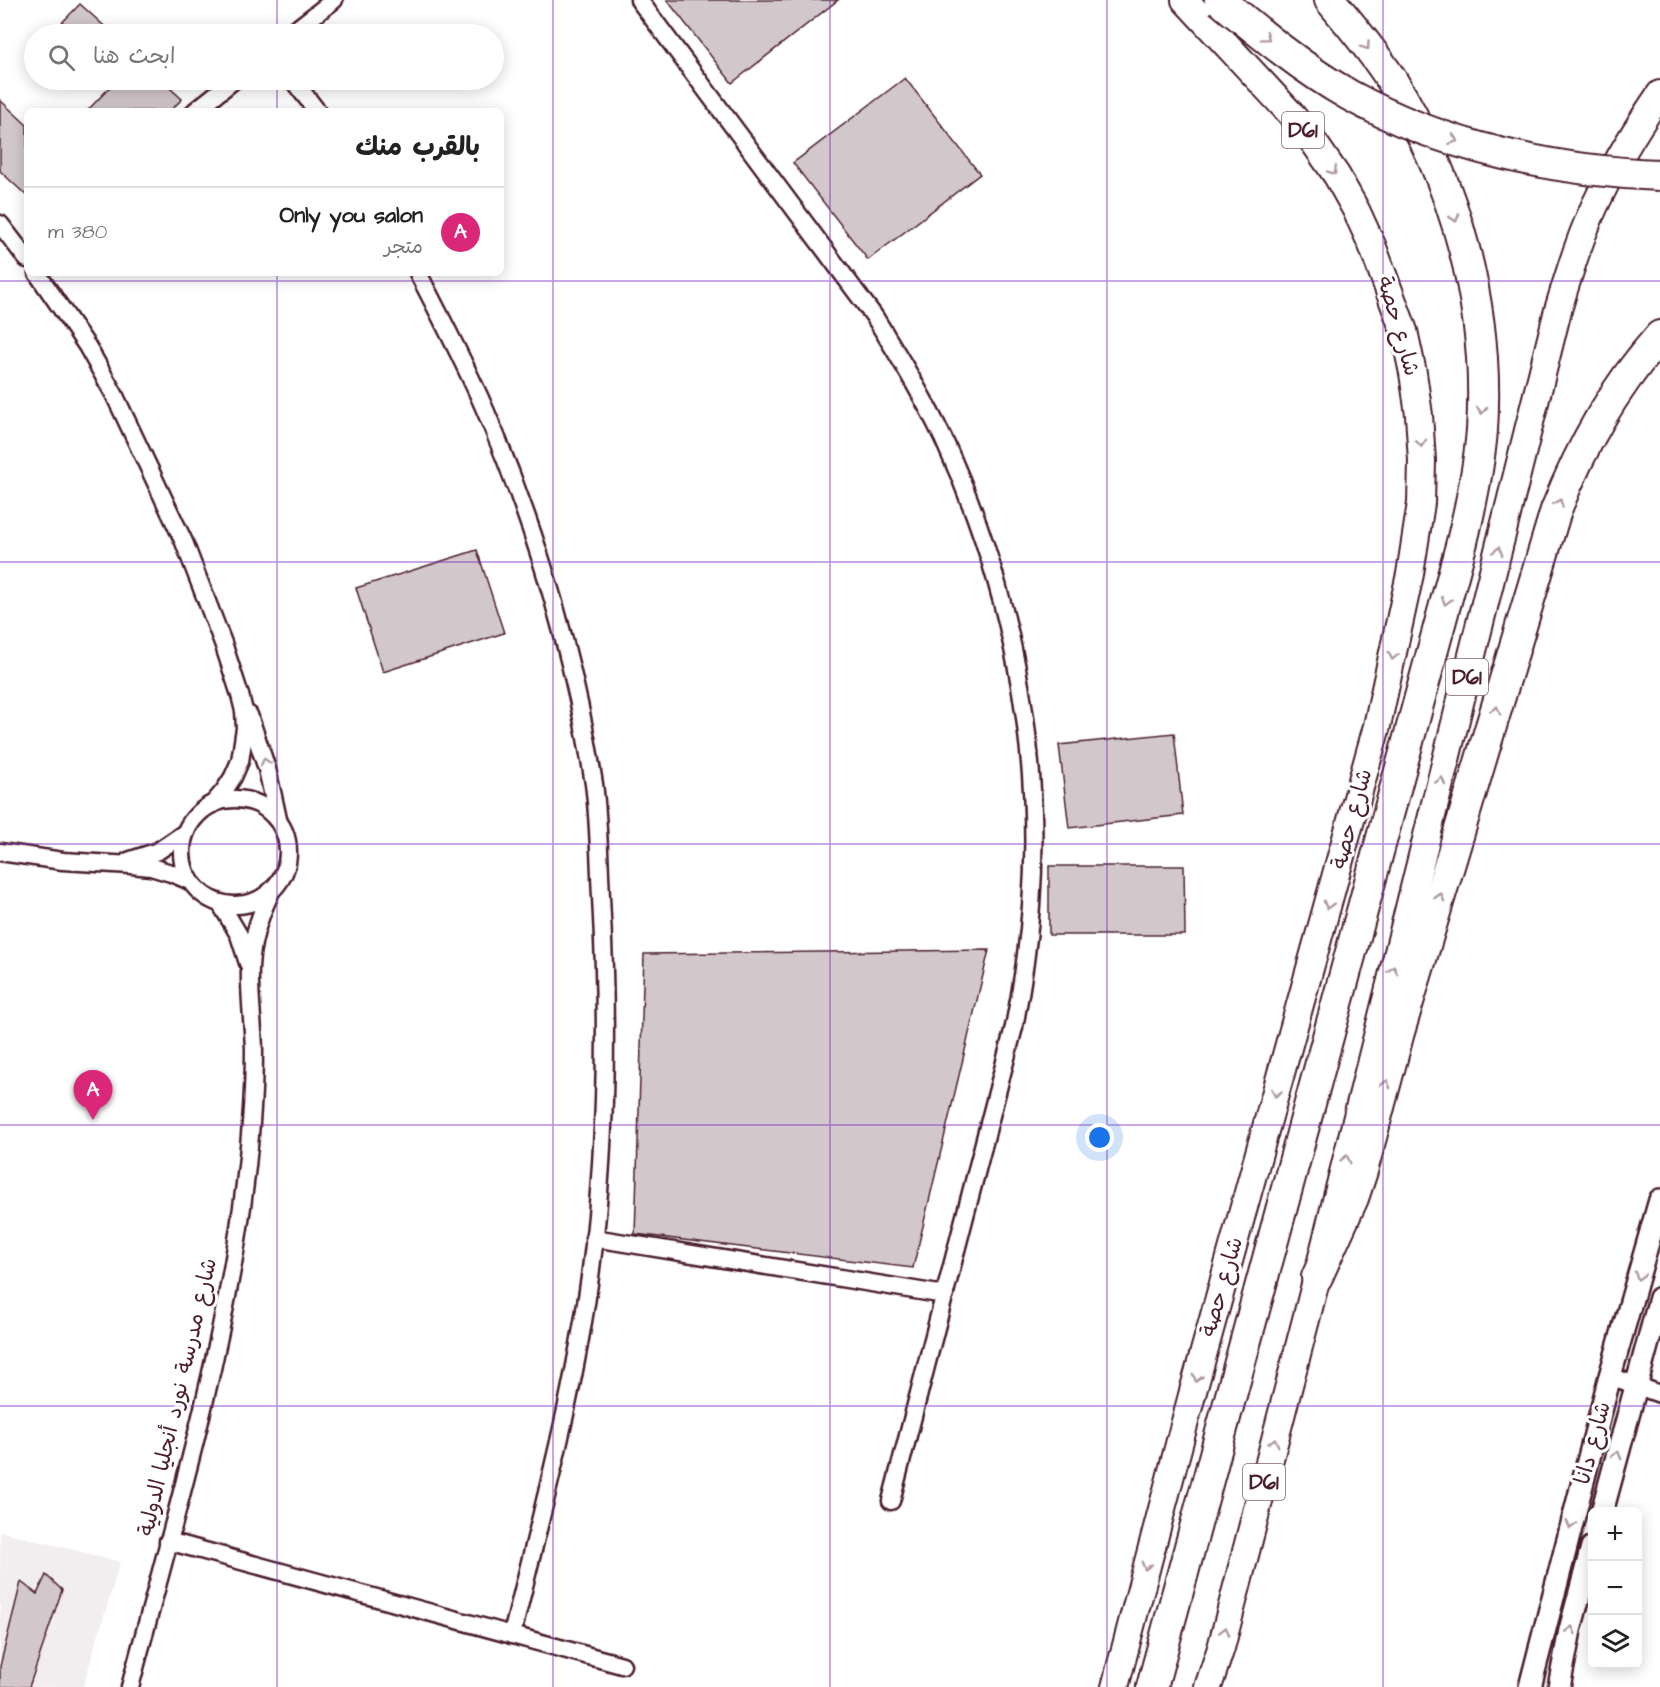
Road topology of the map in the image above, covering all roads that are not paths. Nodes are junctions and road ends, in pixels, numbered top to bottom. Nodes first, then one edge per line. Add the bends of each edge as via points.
1 (334, 0) edge
2 (639, 0) edge
3 (1185, 0) edge
4 (1220, 0) edge
5 (1330, 0) edge
6 (303, 24) edge
7 (221, 90) edge
8 (301, 90) edge
9 (1660, 94) edge
10 (199, 108) edge
11 (314, 108) edge
12 (1660, 175) edge
13 (0, 224) edge
14 (24, 250) edge
15 (40, 276) edge
16 (420, 276) edge
17 (1660, 336) edge
18 (240, 695) junction
19 (213, 804) junction
20 (278, 819) junction
21 (186, 832) junction
22 (0, 852) edge
23 (110, 864) junction
24 (190, 881) junction
25 (270, 894) junction
26 (220, 903) junction
27 (250, 970) junction
28 (1660, 1200) edge
29 (594, 1238) junction
30 (1317, 1277) junction
31 (945, 1295) junction
32 (1660, 1298) edge
33 (1610, 1376) junction
34 (1635, 1385) junction
35 (1660, 1394) edge
36 (891, 1501) dead end
37 (1603, 1507) edge
38 (168, 1541) junction
39 (1589, 1561) edge
40 (512, 1635) junction
41 (622, 1665) dead end
42 (130, 1687) edge
43 (1115, 1687) edge
44 (1152, 1687) edge
45 (1208, 1687) edge
46 (1530, 1687) edge
47 (1559, 1687) edge

1 - 6 street
2 - 31 street via 874,316 899,356 962,481 1005,614 1023,706 1030,776 1033,846 1028,938 1014,1028
3 -> 43 main road, شارع حصة / D61 via 1315,144 1337,176 1372,244 1404,331 1413,373 1422,461 1421,503 1377,726
4 -> 12 highway, bridge via 1301,64 1348,94 1402,120 1514,156 1574,168
5 -> 44 highway via 1391,79 1423,136 1449,197 1468,261 1478,317 1483,373 1482,430 1462,542
7 - 10 street
8 - 11 street
30 -> 9 main road, D61 via 1558,310 1576,251 1600,195 1629,140
13 - 14 street
15 - 18 street via 87,346 138,443 201,582
16 - 29 street via 466,367 526,514 566,650 586,743 594,789 606,1029 602,1159
30 -> 17 highway via 1362,1171 1399,1032 1556,510 1592,430 1641,357
18 - 19 street via 245,728 240,761
20 -> 18 street via 259,743
19 - 20 street via 231,799 252,801
19 - 21 street via 196,816
20 - 25 street via 288,841 288,864
21 - 23 street via 158,851
21 - 24 street via 182,857
22 - 23 street
23 - 24 street via 151,867
24 - 26 street via 203,895
25 - 26 street via 246,905
25 - 27 street, شارع مدرسة نورد أنجليا الدولية via 256,931
26 - 27 street, شارع مدرسة نورد أنجليا الدولية via 239,935
27 - 38 street, شارع مدرسة نورد أنجليا الدولية via 253,1088 241,1209 216,1354
28 -> 33 street, شارع دانا
29 - 31 street
29 - 40 street via 572,1383
45 -> 30 main road, D61
31 - 36 street
32 - 34 street, شارع دانا
33 - 34 street
33 -> 46 street, شارع دانا
34 - 35 street
37 -> 34 street, شارع دانا
38 - 40 street
38 - 42 street, شارع مدرسة نورد أنجليا الدولية
47 -> 39 street
40 - 41 street

